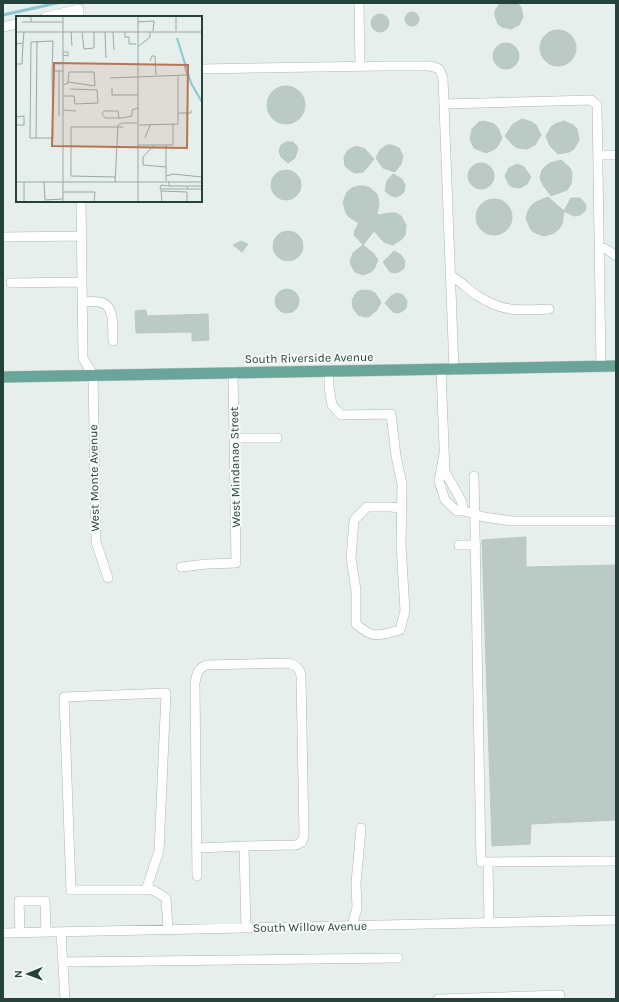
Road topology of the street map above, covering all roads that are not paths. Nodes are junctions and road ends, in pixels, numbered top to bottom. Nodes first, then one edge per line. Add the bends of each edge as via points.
1 (359, 3) edge
2 (49, 16) edge
3 (79, 16) edge
4 (16, 24) edge
5 (3, 27) edge
6 (360, 67) junction
7 (202, 69) edge
8 (444, 104) junction
9 (598, 155) junction
10 (616, 155) edge
11 (81, 202) edge
12 (81, 236) junction
13 (3, 237) edge
14 (599, 246) junction
15 (616, 256) edge
16 (451, 276) junction
17 (82, 282) junction
18 (11, 283) dead end
19 (82, 302) junction
20 (549, 309) dead end
21 (113, 341) dead end
22 (601, 366) junction
23 (616, 366) edge
24 (441, 370) junction
25 (454, 370) junction
26 (329, 371) junction
27 (234, 372) junction
28 (93, 375) junction
29 (3, 377) edge
30 (234, 438) junction
31 (277, 438) dead end
32 (444, 453) junction
33 (474, 476) dead end
34 (402, 508) junction
35 (464, 511) junction
36 (476, 515) junction
37 (616, 521) edge
38 (458, 545) dead end
39 (476, 545) junction
40 (181, 566) dead end
41 (108, 578) dead end
42 (361, 828) dead end
43 (244, 846) junction
44 (198, 848) junction
45 (616, 861) edge
46 (488, 862) junction
47 (197, 876) dead end
48 (146, 890) junction
49 (616, 920) edge
50 (489, 923) junction
51 (352, 926) junction
52 (246, 928) junction
53 (168, 930) junction
54 (46, 932) junction
55 (61, 932) junction
56 (3, 933) edge
57 (20, 933) junction
58 (398, 958) dead end
59 (63, 962) junction
60 (65, 999) edge
61 (438, 999) edge
62 (560, 999) edge

1 - 6 street
2 - 3 street via 78,9
4 - 5 street
6 - 7 street
6 - 8 street via 431,66 439,69 443,78
8 - 9 street via 591,100 597,105
8 - 16 street
9 - 10 street
9 - 14 street
11 - 12 street
12 - 13 street
12 - 17 street
14 - 15 street
14 - 22 street
16 - 20 street via 492,304 513,311
16 - 25 street
17 - 18 street
17 - 19 street
19 - 21 street via 100,302 109,307
19 - 28 street via 83,358
22 - 23 main road, South Riverside Avenue
22 - 25 main road, South Riverside Avenue
24 - 25 main road, South Riverside Avenue
24 - 26 main road, South Riverside Avenue
24 - 32 street
26 - 27 main road, South Riverside Avenue
26 - 34 street via 332,405 341,415 391,414 402,484
27 - 28 main road, South Riverside Avenue
27 - 30 street, West Mindanao Street
28 - 29 main road, South Riverside Avenue
28 - 41 street, West Monte Avenue via 96,542
30 - 31 street
30 - 40 street, West Mindanao Street via 236,563
32 - 35 street via 445,472 461,500
32 - 35 street via 439,482 445,500 457,511
33 - 36 street
34 - 34 street via 401,545 405,611 400,630 379,636 365,632 356,624 356,590 351,558 354,520 367,507
35 - 36 street
36 - 37 street via 512,521
36 - 39 street
38 - 39 street
39 - 46 street via 481,862
42 - 51 street via 356,883 357,908
43 - 44 street
43 - 44 street via 296,845 302,842 304,835 301,676 300,669 289,663 206,665 197,673 195,683
43 - 52 street
44 - 47 street
45 - 46 street
46 - 50 street
48 - 48 street via 71,890 64,697 166,693 159,851
48 - 53 street via 153,890 166,898
49 - 50 street, South Willow Avenue
50 - 51 street, South Willow Avenue
51 - 52 street, South Willow Avenue
52 - 53 street, South Willow Avenue
53 - 55 street, South Willow Avenue
54 - 55 street, South Willow Avenue
54 - 57 street, South Willow Avenue
54 - 57 street via 45,900 19,901
55 - 59 street
56 - 57 street, South Willow Avenue
58 - 59 street
59 - 60 street
61 - 62 street via 560,995

